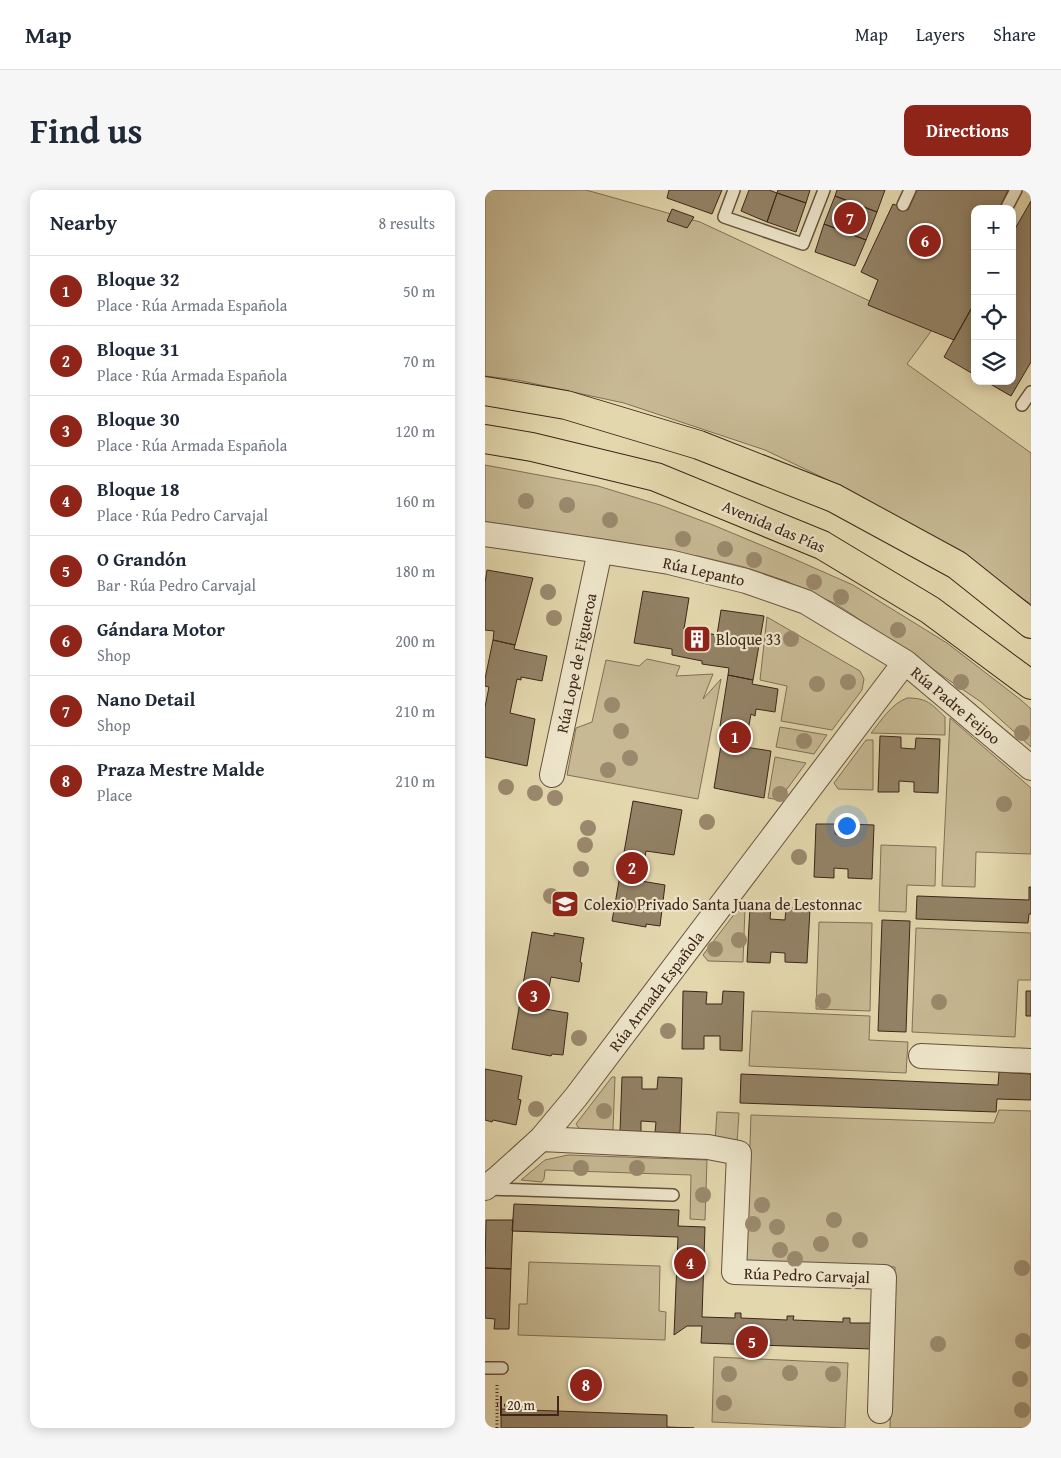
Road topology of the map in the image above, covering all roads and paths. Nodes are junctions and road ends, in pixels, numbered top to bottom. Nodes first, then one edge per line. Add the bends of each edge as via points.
1 (734, 190) edge
2 (824, 190) edge
3 (910, 190) edge
4 (1015, 190) edge
5 (903, 205) dead end
6 (1008, 205) edge
7 (485, 391) edge
8 (1031, 392) edge
9 (1021, 405) dead end
10 (485, 440) edge
11 (485, 534) edge
12 (600, 551) junction
13 (957, 565) junction
14 (1031, 613) edge
15 (1031, 624) edge
16 (905, 662) junction
17 (1031, 685) edge
18 (1031, 768) edge
19 (552, 775) dead end
20 (921, 1056) dead end
21 (1031, 1061) edge
22 (541, 1139) junction
23 (485, 1188) edge
24 (673, 1195) dead end
25 (485, 1368) edge
26 (499, 1368) joint
27 (497, 1405) junction
28 (528, 1406) dead end
29 (880, 1411) dead end
30 (497, 1428) edge

1 - 2 lane via 724,217 803,244
3 - 5 lane
4 - 6 lane
7 - 13 highway via 566,404 699,445 834,498
8 - 9 lane
10 - 17 highway, Avenida das Pías via 532,447 656,477 822,545 930,610
11 - 12 street, Rúa Lepanto
12 - 16 street, Rúa Lepanto via 669,562 746,581 806,602
12 - 19 street, Rúa Lope de Figueroa
13 - 14 highway
13 - 15 highway
16 - 18 street, Rúa Padre Feijoo
16 - 22 street, Rúa Armada Española
20 - 21 street
22 - 23 street, Rúa Armada Española
22 - 29 street, Rúa Pedro Carvajal via 708,1146 739,1153 734,1272 884,1278
23 - 24 lane
25 - 26 lane
26 - 27 path
27 - 28 path
27 - 30 path

